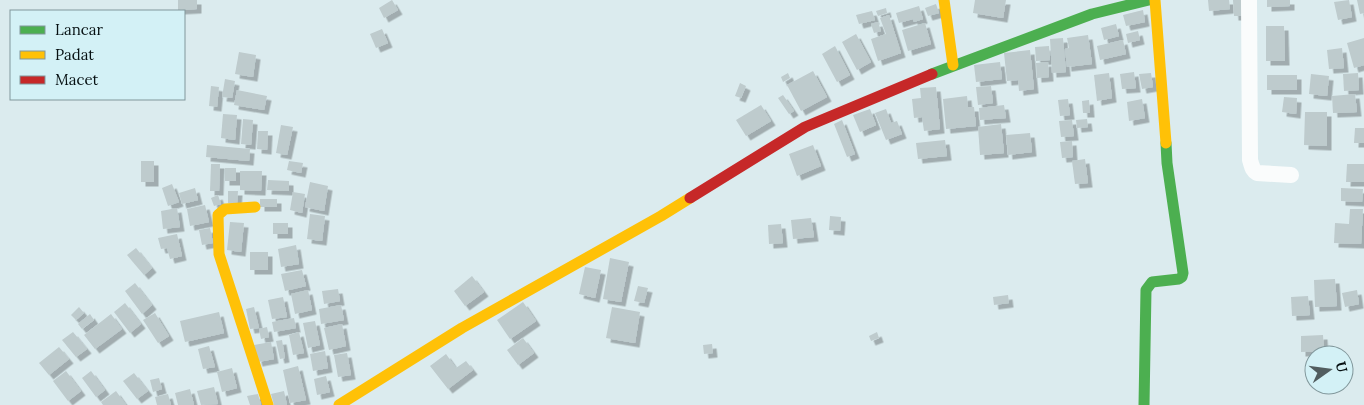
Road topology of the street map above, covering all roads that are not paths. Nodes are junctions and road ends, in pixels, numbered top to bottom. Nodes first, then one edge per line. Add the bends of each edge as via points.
1 (944, 0) edge
2 (1149, 0) edge
3 (1155, 0) edge
4 (1249, 0) edge
5 (953, 65) junction
6 (1291, 175) dead end
7 (255, 207) dead end
8 (268, 405) edge
9 (339, 405) edge
10 (1144, 405) edge

1 - 5 street
2 - 5 street via 1092,14
3 - 10 street via 1167,163 1182,277 1152,282 1146,290
4 - 6 street via 1250,160 1258,173
5 - 9 street via 805,127 661,216 462,328
7 - 8 street via 225,209 218,215 218,241 219,254

